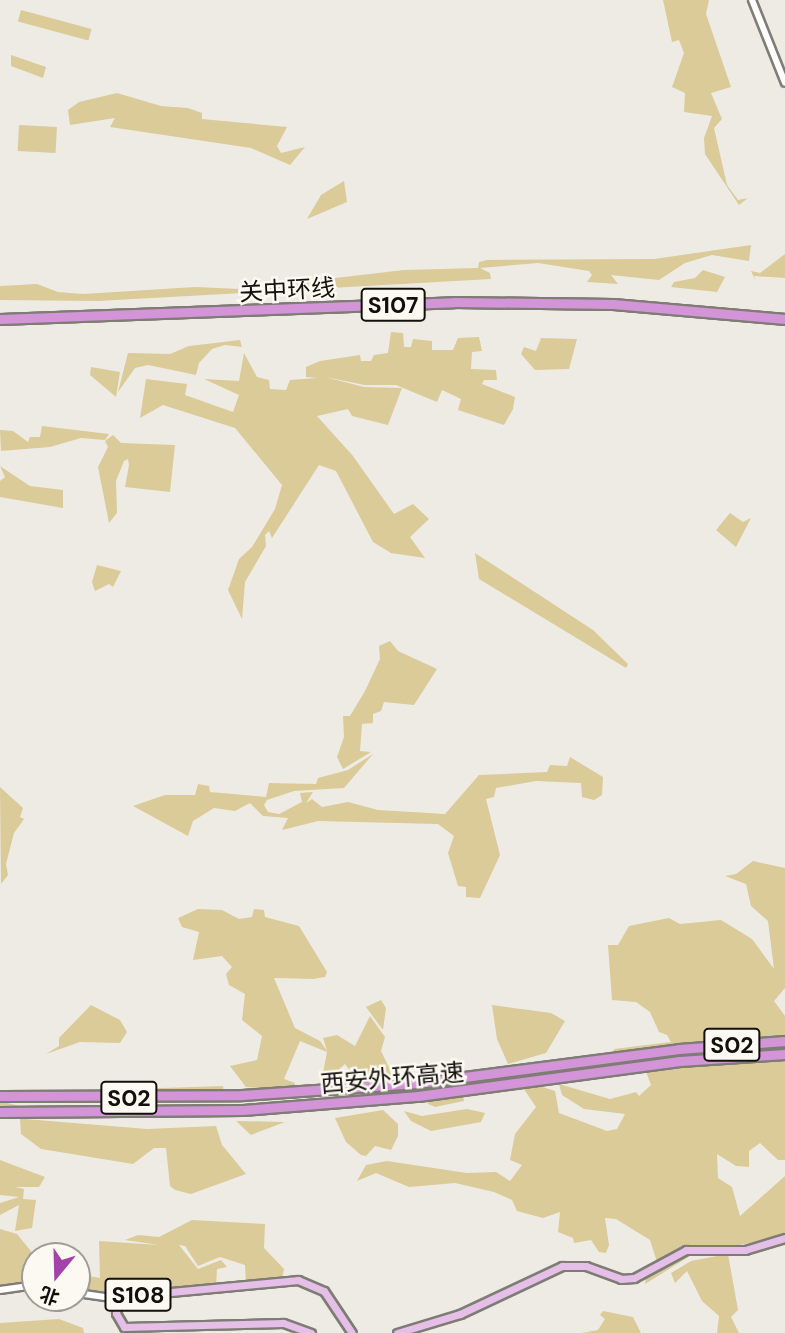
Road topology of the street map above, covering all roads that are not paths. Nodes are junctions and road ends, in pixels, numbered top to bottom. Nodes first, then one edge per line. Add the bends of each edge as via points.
1 (752, 0) edge
2 (785, 83) edge
3 (0, 321) edge
4 (785, 321) edge
5 (785, 1041) edge
6 (785, 1055) edge
7 (0, 1096) edge
8 (0, 1112) edge
9 (785, 1238) edge
10 (21, 1287) edge
11 (0, 1290) edge
12 (91, 1295) edge
13 (118, 1299) junction
14 (311, 1333) edge
15 (352, 1333) edge
16 (397, 1333) edge

1 - 2 street
3 - 4 highway, 关中环线 / S107 via 454,302 613,304
5 - 7 highway, 西安外环高速 / S02 via 679,1049 383,1086 242,1095
6 - 8 highway, 西安外环高速 / S02 via 680,1061 418,1096 226,1110
9 - 16 main road via 745,1250 686,1250 634,1278 621,1279 586,1266 562,1266 460,1314
10 - 11 street
12 - 13 street
13 - 14 main road, S108 via 118,1321 124,1327 283,1323
13 - 15 main road, S108 via 298,1280 324,1291

